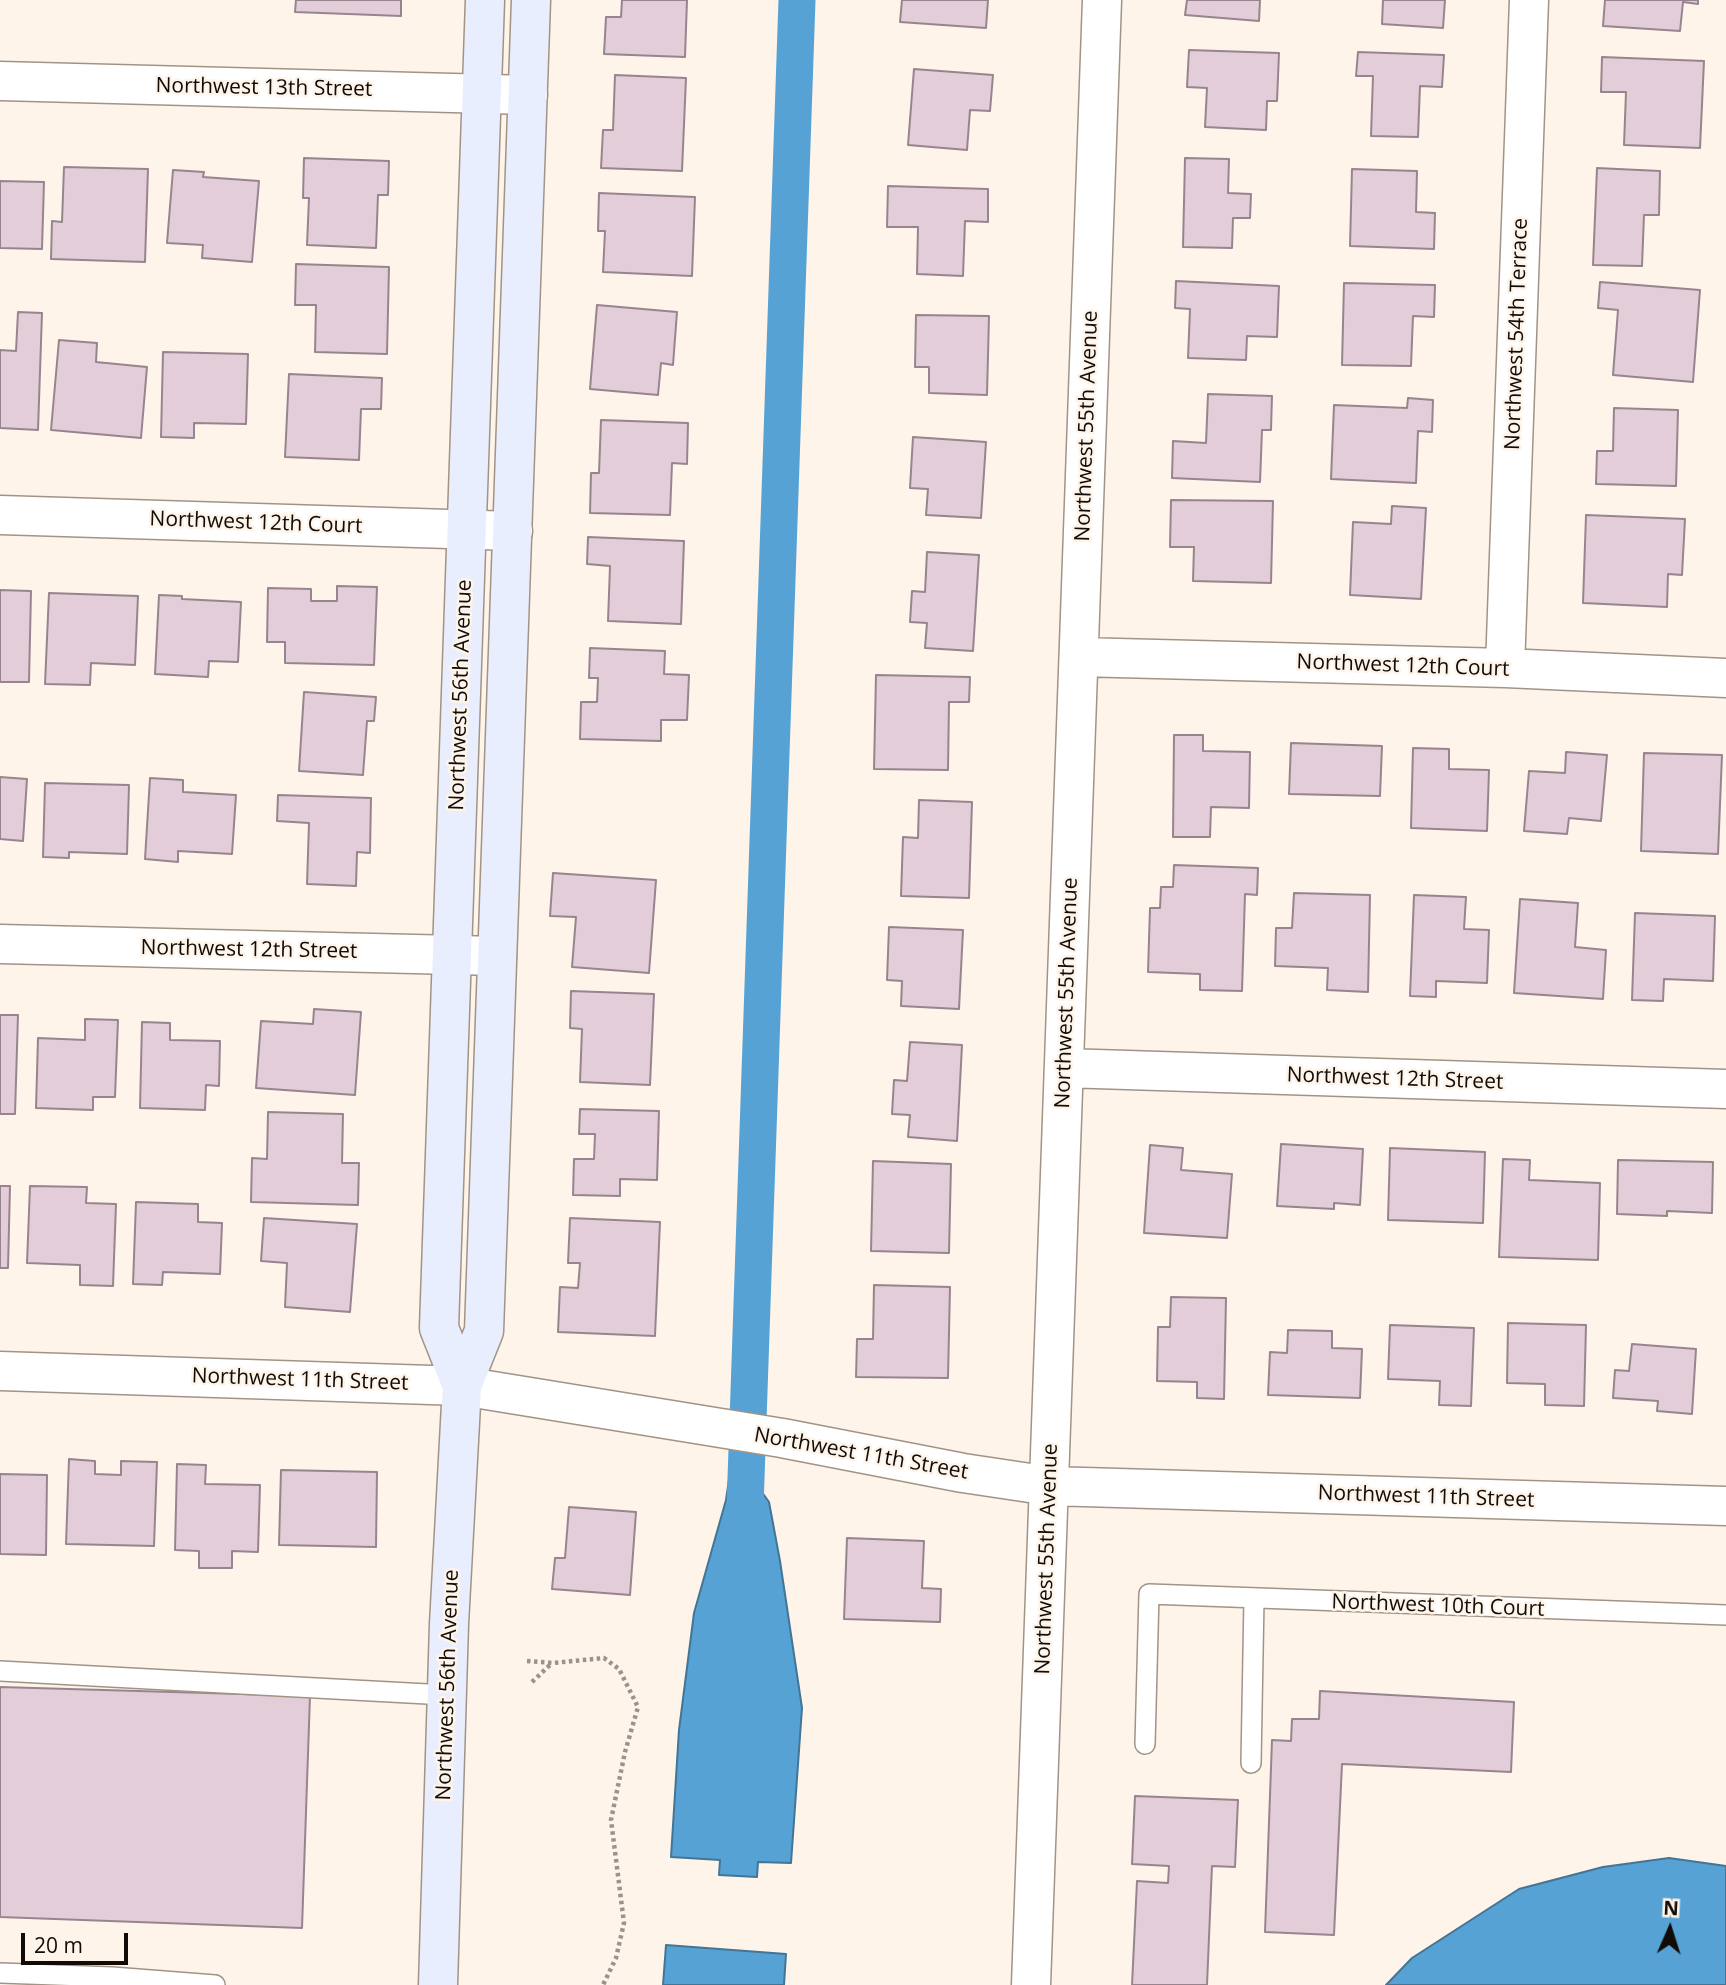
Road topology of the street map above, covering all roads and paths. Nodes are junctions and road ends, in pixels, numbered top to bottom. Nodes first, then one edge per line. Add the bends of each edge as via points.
1 (485, 0) edge
2 (531, 0) edge
3 (1102, 0) edge
4 (1528, 0) edge
5 (0, 81) edge
6 (481, 94) junction
7 (528, 95) junction
8 (0, 515) edge
9 (467, 530) junction
10 (513, 531) junction
11 (1079, 657) junction
12 (1506, 668) junction
13 (1726, 678) edge
14 (0, 944) edge
15 (452, 955) junction
16 (498, 956) junction
17 (1064, 1068) junction
18 (1726, 1089) edge
19 (0, 1371) edge
20 (462, 1386) junction
21 (1050, 1486) junction
22 (1726, 1506) edge
23 (1254, 1599) junction
24 (1726, 1615) edge
25 (527, 1661) dead end
26 (553, 1663) junction
27 (0, 1671) edge
28 (532, 1682) dead end
29 (446, 1695) junction
30 (1145, 1744) dead end
31 (1251, 1763) dead end
32 (0, 1973) edge
33 (112, 1981) edge
34 (215, 1985) edge
35 (438, 1985) edge
36 (603, 1985) edge
37 (1031, 1985) edge

1 - 6 street, Northwest 56th Avenue
2 - 7 street, Northwest 56th Avenue
3 - 11 street, Northwest 55th Avenue
4 - 12 street, Northwest 54th Terrace
5 - 6 street, Northwest 13th Street
6 - 7 street, Northwest 13th Street
6 - 9 street, Northwest 56th Avenue
7 - 10 street, Northwest 56th Avenue
8 - 9 street, Northwest 12th Court
9 - 10 street, Northwest 12th Court
9 - 15 street, Northwest 56th Avenue
10 - 16 street, Northwest 56th Avenue
11 - 12 street, Northwest 12th Court
11 - 17 street, Northwest 55th Avenue
12 - 13 street, Northwest 12th Court
14 - 15 street, Northwest 12th Street
15 - 16 street, Northwest 12th Street
15 - 20 street, Northwest 56th Avenue via 439,1328
16 - 20 street, Northwest 56th Avenue via 484,1331
17 - 18 street, Northwest 12th Street
17 - 21 street, Northwest 55th Avenue
19 - 20 street, Northwest 11th Street
20 - 21 street, Northwest 11th Street
20 - 29 street, Northwest 56th Avenue
21 - 22 street, Northwest 11th Street
21 - 37 street, Northwest 55th Avenue
23 - 24 lane, Northwest 10th Court
23 - 30 lane, Northwest 10th Court via 1149,1594
23 - 31 lane
25 - 26 path
26 - 28 path
26 - 36 path via 604,1658 619,1669 638,1707 611,1821 624,1923 617,1958
27 - 29 lane
29 - 35 street, Northwest 56th Avenue
32 - 33 lane
33 - 34 lane

